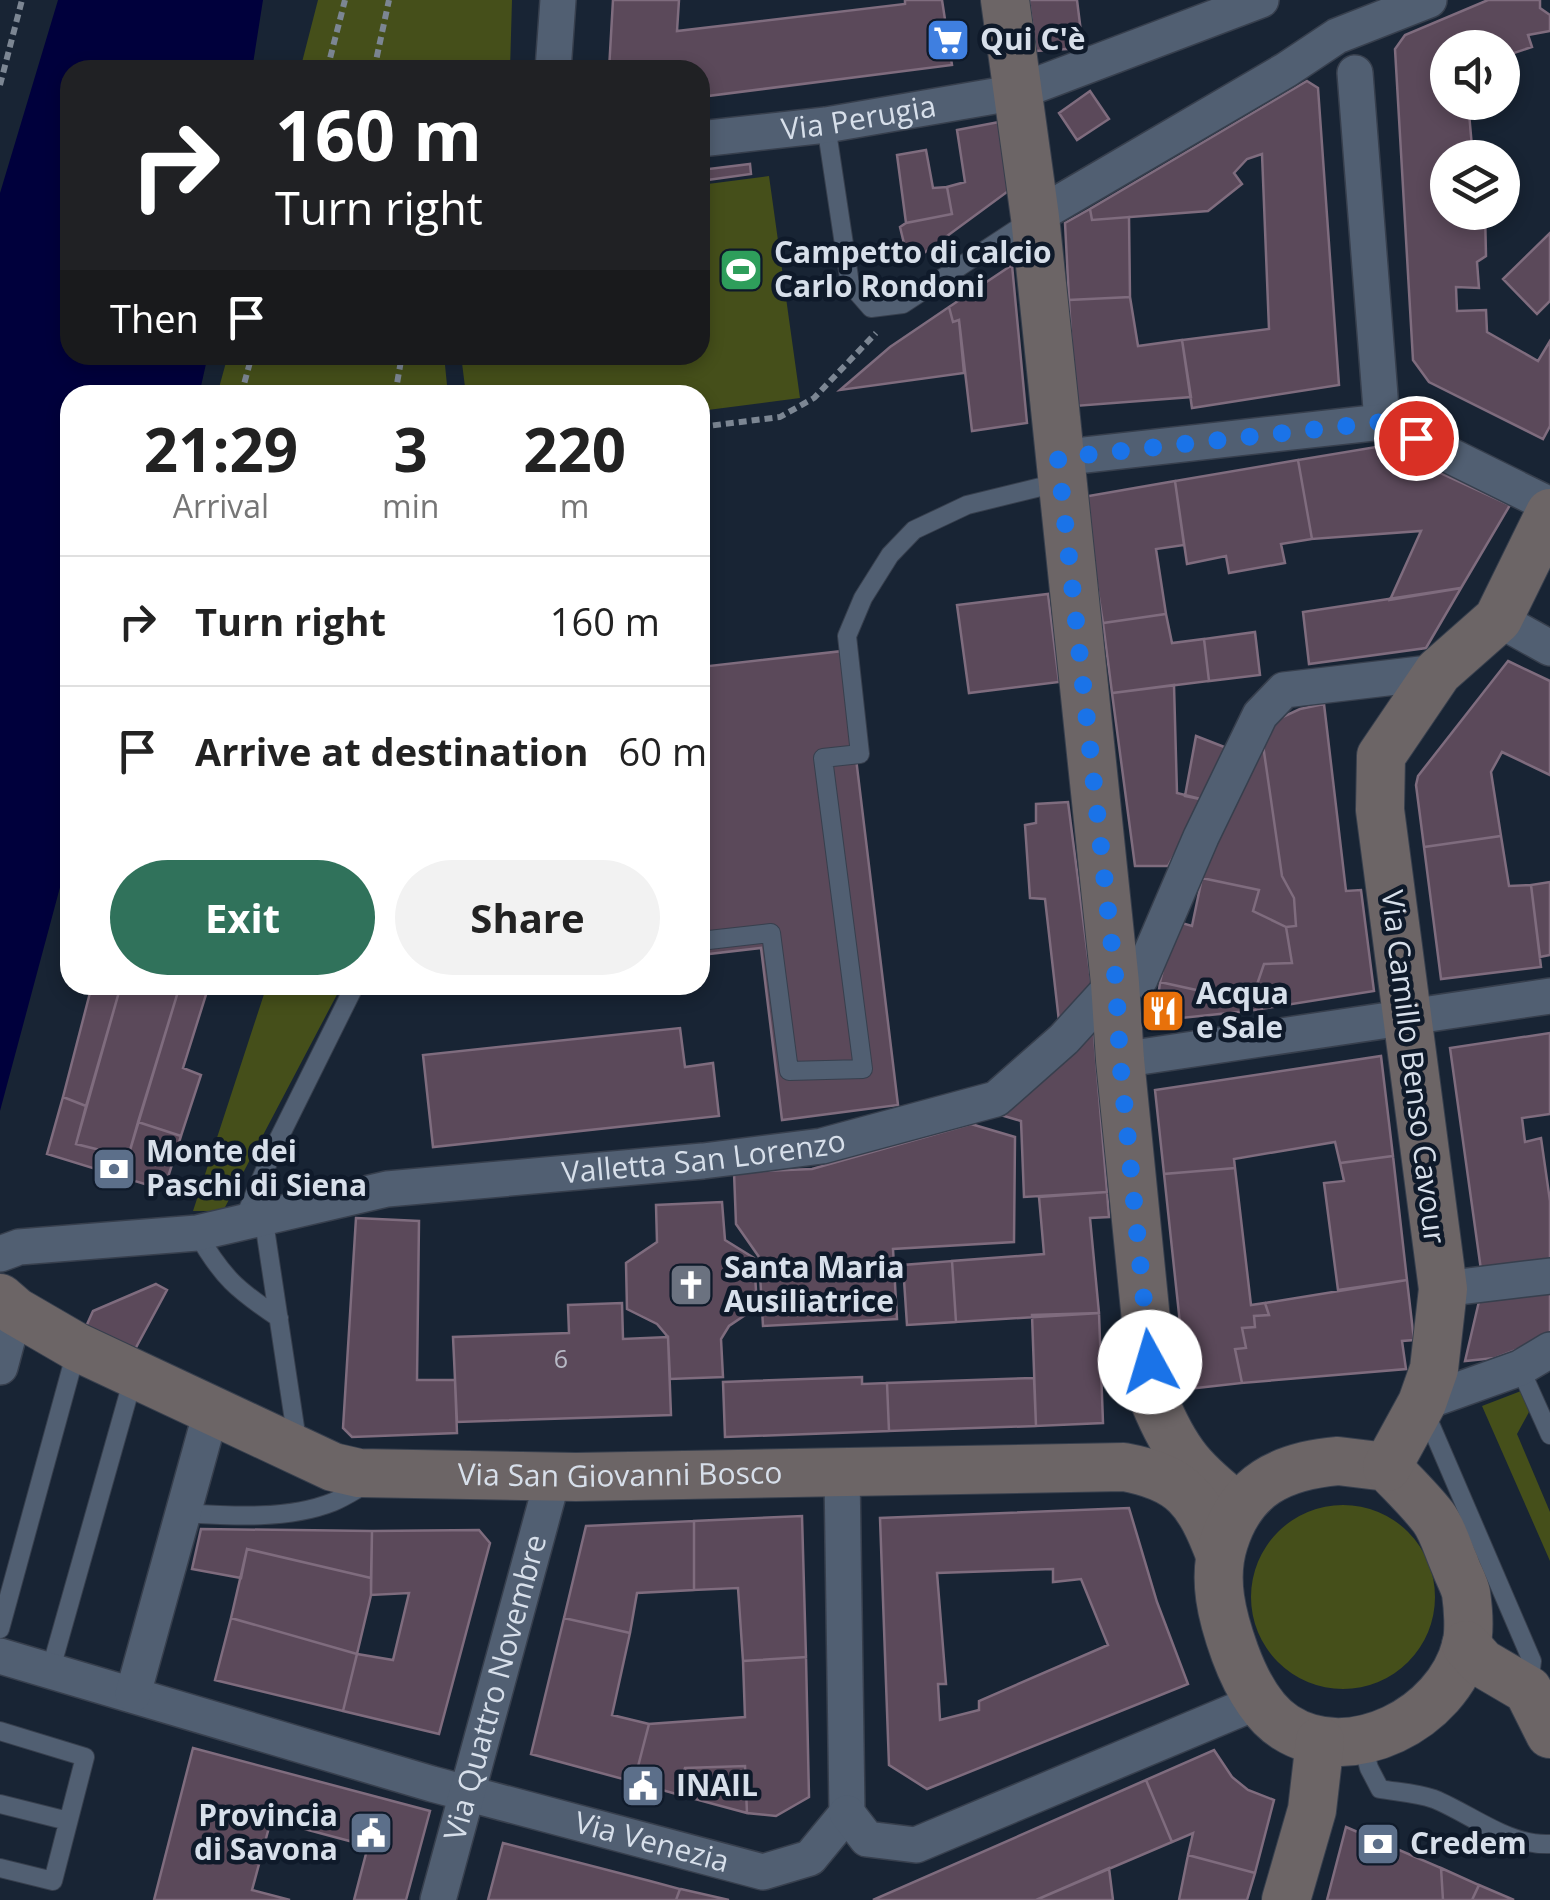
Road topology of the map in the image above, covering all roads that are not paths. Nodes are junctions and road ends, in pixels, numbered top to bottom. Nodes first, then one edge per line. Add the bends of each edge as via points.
1 (558, 0) edge
2 (1005, 0) edge
3 (1261, 0) edge
4 (1429, 0) edge
5 (554, 60) edge
6 (1355, 73) dead end
7 (1018, 92) junction
8 (826, 125) junction
9 (710, 138) edge
10 (1035, 217) junction
11 (1382, 422) junction
12 (1060, 470) junction
13 (1550, 505) edge
14 (1550, 513) edge
15 (1498, 618) junction
16 (1550, 648) edge
17 (1438, 672) junction
18 (710, 940) edge
19 (1116, 983) junction
20 (350, 995) edge
21 (1550, 996) edge
22 (1407, 1020) junction
23 (1120, 1060) junction
24 (253, 1218) junction
25 (197, 1232) junction
26 (0, 1254) edge
27 (1550, 1276) edge
28 (1442, 1289) junction
29 (8, 1304) edge
30 (279, 1318) junction
31 (77, 1347) junction
32 (1550, 1350) edge
33 (0, 1368) edge
34 (1520, 1368) junction
35 (134, 1374) junction
36 (1154, 1400) junction
37 (1422, 1404) junction
38 (211, 1412) junction
39 (1550, 1435) edge
40 (299, 1452) junction
41 (1124, 1467) junction
42 (1386, 1467) junction
43 (842, 1473) junction
44 (382, 1476) junction
45 (553, 1477) junction
46 (1239, 1508) junction
47 (184, 1513) junction
48 (1220, 1555) junction
49 (0, 1629) edge
50 (1466, 1646) junction
51 (0, 1656) edge
52 (50, 1672) junction
53 (1539, 1686) edge
54 (133, 1694) junction
55 (1258, 1701) junction
56 (0, 1731) edge
57 (1550, 1734) edge
58 (1341, 1741) junction
59 (466, 1793) junction
60 (0, 1804) edge
61 (847, 1813) junction
62 (68, 1821) junction
63 (1550, 1844) edge
64 (0, 1868) edge
65 (438, 1900) edge
66 (1286, 1900) edge

1 - 5 street
2 - 7 street
3 - 7 street, Via Perugia
4 - 10 street via 1337,36
6 - 11 street
7 - 8 street, Via Perugia
7 - 10 street
8 - 9 street, Via Perugia
8 - 10 lane via 850,284 871,308 903,304
10 - 12 street
11 - 12 street
11 - 13 street
12 - 18 lane via 914,530 862,598 848,636 860,754 823,758 863,1069 790,1071 770,933
12 - 19 street
14 - 15 street
15 - 16 street
15 - 17 street, Via Camillo Benso Cavour
17 - 19 street, Valletta San Lorenzo via 1284,690 1260,714 1140,978
17 - 22 street, Via Camillo Benso Cavour via 1381,756 1380,810
19 - 23 street
19 - 24 street, Valletta San Lorenzo via 996,1099 822,1146 387,1189
20 - 24 lane via 270,1158
21 - 22 street
22 - 23 street
22 - 28 street, Via Camillo Benso Cavour
23 - 36 street
24 - 25 street, Valletta San Lorenzo
24 - 30 lane
25 - 26 street, Valletta San Lorenzo
25 - 30 lane via 238,1291
27 - 28 street
28 - 37 street, Via Camillo Benso Cavour via 1439,1342
29 - 31 street, Via San Giovanni Bosco
29 - 33 street, Via San Giovanni Bosco
30 - 40 lane
31 - 35 street, Via San Giovanni Bosco
31 - 49 lane
32 - 34 street
34 - 37 street
34 - 39 lane
35 - 38 street, Via San Giovanni Bosco
35 - 52 lane
36 - 41 street via 1144,1438
36 - 46 street via 1186,1462
37 - 42 street, Via Camillo Benso Cavour
37 - 53 lane
38 - 40 street, Via San Giovanni Bosco
38 - 47 street
40 - 44 street, Via San Giovanni Bosco
41 - 43 street, Via San Giovanni Bosco
41 - 48 street, Via San Giovanni Bosco via 1170,1480 1192,1497
42 - 46 street via 1310,1463 1282,1471
42 - 50 street via 1435,1520 1466,1591
43 - 45 street, Via San Giovanni Bosco
43 - 61 street
44 - 45 street, Via San Giovanni Bosco
44 - 47 lane via 332,1502 295,1511
45 - 59 street, Via Quattro Novembre
46 - 48 street
47 - 54 street
48 - 55 street via 1224,1622
50 - 53 street via 1482,1664
50 - 58 street via 1444,1690 1409,1722
51 - 52 street, Via Venezia
52 - 54 street, Via Venezia
53 - 57 street
54 - 59 street, Via Venezia
55 - 58 street via 1285,1727
55 - 61 street via 916,1845 867,1839
56 - 62 lane via 86,1757
58 - 63 lane via 1369,1768 1380,1790 1432,1798 1497,1831
58 - 66 street
59 - 61 street, Via Venezia via 763,1872 810,1858
59 - 65 street, Via Quattro Novembre
60 - 62 lane
62 - 64 lane via 53,1882

